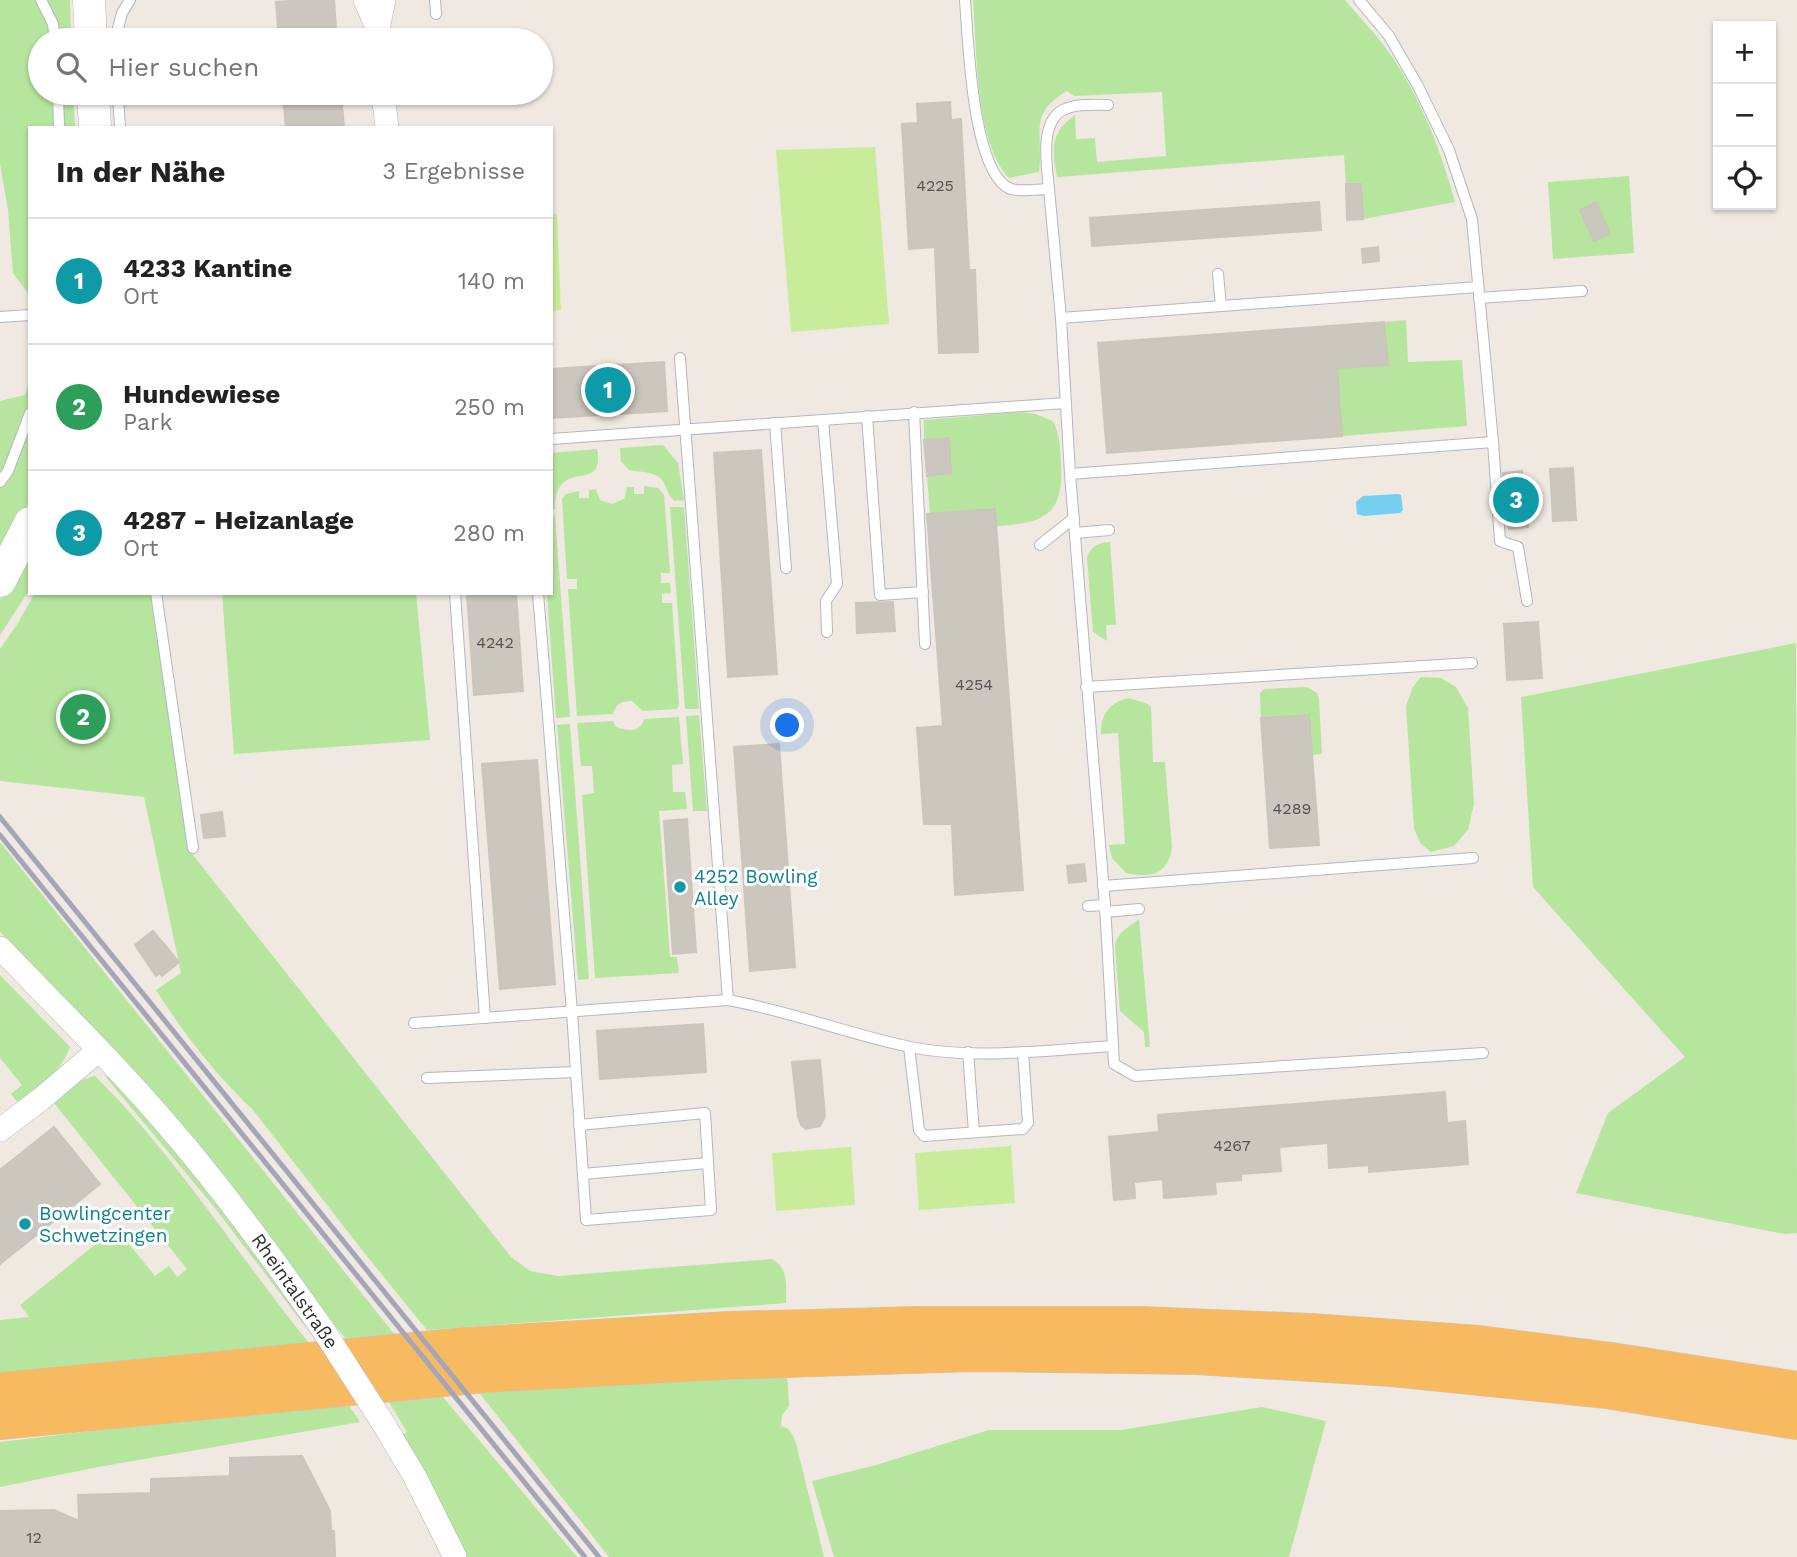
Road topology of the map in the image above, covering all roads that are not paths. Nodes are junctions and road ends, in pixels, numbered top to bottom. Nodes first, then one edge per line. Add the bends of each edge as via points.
1 (41, 0) edge
2 (89, 0) edge
3 (130, 0) edge
4 (365, 0) edge
5 (384, 0) edge
6 (435, 0) edge
7 (965, 0) edge
8 (1359, 0) edge
9 (436, 14) dead end
10 (54, 28) edge
11 (90, 28) edge
12 (118, 28) edge
13 (375, 28) edge
14 (379, 28) edge
15 (1401, 31) dead end
16 (1389, 36) junction
17 (58, 105) edge
18 (94, 105) edge
19 (119, 105) edge
20 (384, 105) edge
21 (1108, 105) dead end
22 (59, 126) edge
23 (95, 126) edge
24 (121, 126) edge
25 (387, 126) edge
26 (1049, 189) junction
27 (1218, 274) dead end
28 (1582, 291) dead end
29 (1478, 293) junction
30 (1221, 306) junction
31 (28, 314) edge
32 (0, 317) edge
33 (1060, 318) junction
34 (680, 358) dead end
35 (1066, 403) junction
36 (914, 412) junction
37 (867, 415) junction
38 (28, 418) edge
39 (823, 419) junction
40 (775, 423) junction
41 (685, 430) junction
42 (553, 439) edge
43 (1493, 442) junction
44 (1070, 474) junction
45 (0, 482) edge
46 (1074, 518) junction
47 (28, 527) edge
48 (1109, 530) dead end
49 (1075, 533) junction
50 (1040, 545) dead end
51 (786, 568) dead end
52 (0, 580) edge
53 (923, 592) junction
54 (156, 595) edge
55 (455, 595) edge
56 (538, 595) edge
57 (1527, 601) dead end
58 (827, 632) dead end
59 (925, 644) dead end
60 (1472, 663) dead end
61 (1364, 670) junction
62 (1204, 680) junction
63 (1365, 682) dead end
64 (1086, 687) junction
65 (1205, 693) dead end
66 (193, 848) dead end
67 (1473, 858) dead end
68 (1103, 886) junction
69 (1088, 906) dead end
70 (1105, 908) junction
71 (1139, 909) dead end
72 (0, 948) edge
73 (728, 1000) junction
74 (572, 1012) junction
75 (485, 1018) junction
76 (414, 1023) dead end
77 (909, 1046) junction
78 (1113, 1046) junction
79 (99, 1050) junction
80 (968, 1052) junction
81 (1023, 1052) junction
82 (1483, 1053) dead end
83 (575, 1072) junction
84 (427, 1078) dead end
85 (579, 1125) junction
86 (0, 1130) edge
87 (974, 1132) junction
88 (708, 1163) junction
89 (583, 1174) junction
90 (1797, 1390) edge
91 (0, 1391) edge
92 (0, 1421) edge
93 (1797, 1421) edge
94 (455, 1557) edge

1 - 10 lane
2 - 11 main road
3 - 12 lane
4 - 13 street
5 - 14 street
6 - 9 lane
7 - 26 lane via 975,117 995,176 1011,189
8 - 16 lane
15 - 16 lane
16 - 29 lane via 1449,150 1472,219
17 - 22 lane
18 - 23 main road
19 - 24 lane
20 - 25 street
21 - 26 lane via 1060,111 1049,127
26 - 33 lane
27 - 30 lane
28 - 29 lane
29 - 30 lane
29 - 43 lane
30 - 33 lane
31 - 32 lane
33 - 35 lane
34 - 41 lane
35 - 36 lane
35 - 44 lane
36 - 37 lane
36 - 53 lane
37 - 39 lane
37 - 53 lane via 880,594
38 - 45 lane
39 - 40 lane
39 - 58 lane via 837,584 826,601
40 - 41 lane
40 - 51 lane
41 - 42 lane
41 - 73 lane
43 - 44 lane
43 - 57 lane via 1500,541 1518,547
44 - 46 lane
46 - 49 lane
46 - 50 lane
47 - 52 main road
48 - 49 lane
49 - 64 lane
53 - 59 lane
54 - 66 lane
55 - 75 lane
56 - 74 lane
60 - 61 lane
61 - 62 lane
61 - 63 lane
62 - 64 lane
62 - 65 lane
64 - 68 lane
67 - 68 lane
68 - 70 lane
69 - 70 lane
70 - 71 lane
70 - 78 lane
72 - 79 street, Rheintalstraße
73 - 74 lane
73 - 77 lane
74 - 75 lane
74 - 83 lane
75 - 76 lane
77 - 80 lane
77 - 87 lane via 919,1130 924,1136
78 - 81 lane
78 - 82 lane via 1114,1064 1135,1076
79 - 86 street
79 - 94 street, Rheintalstraße, bridge via 222,1192 322,1328 415,1477
80 - 81 lane
80 - 87 lane
81 - 87 lane via 1028,1123 1023,1129
83 - 84 lane
83 - 85 lane
85 - 88 lane via 705,1113
85 - 89 lane
88 - 89 lane
88 - 89 lane via 711,1210 586,1220
90 - 91 highway via 1479,1344 1141,1325 919,1325 729,1330 465,1346
92 - 93 highway via 484,1374 973,1353 1196,1356 1392,1368 1608,1390

